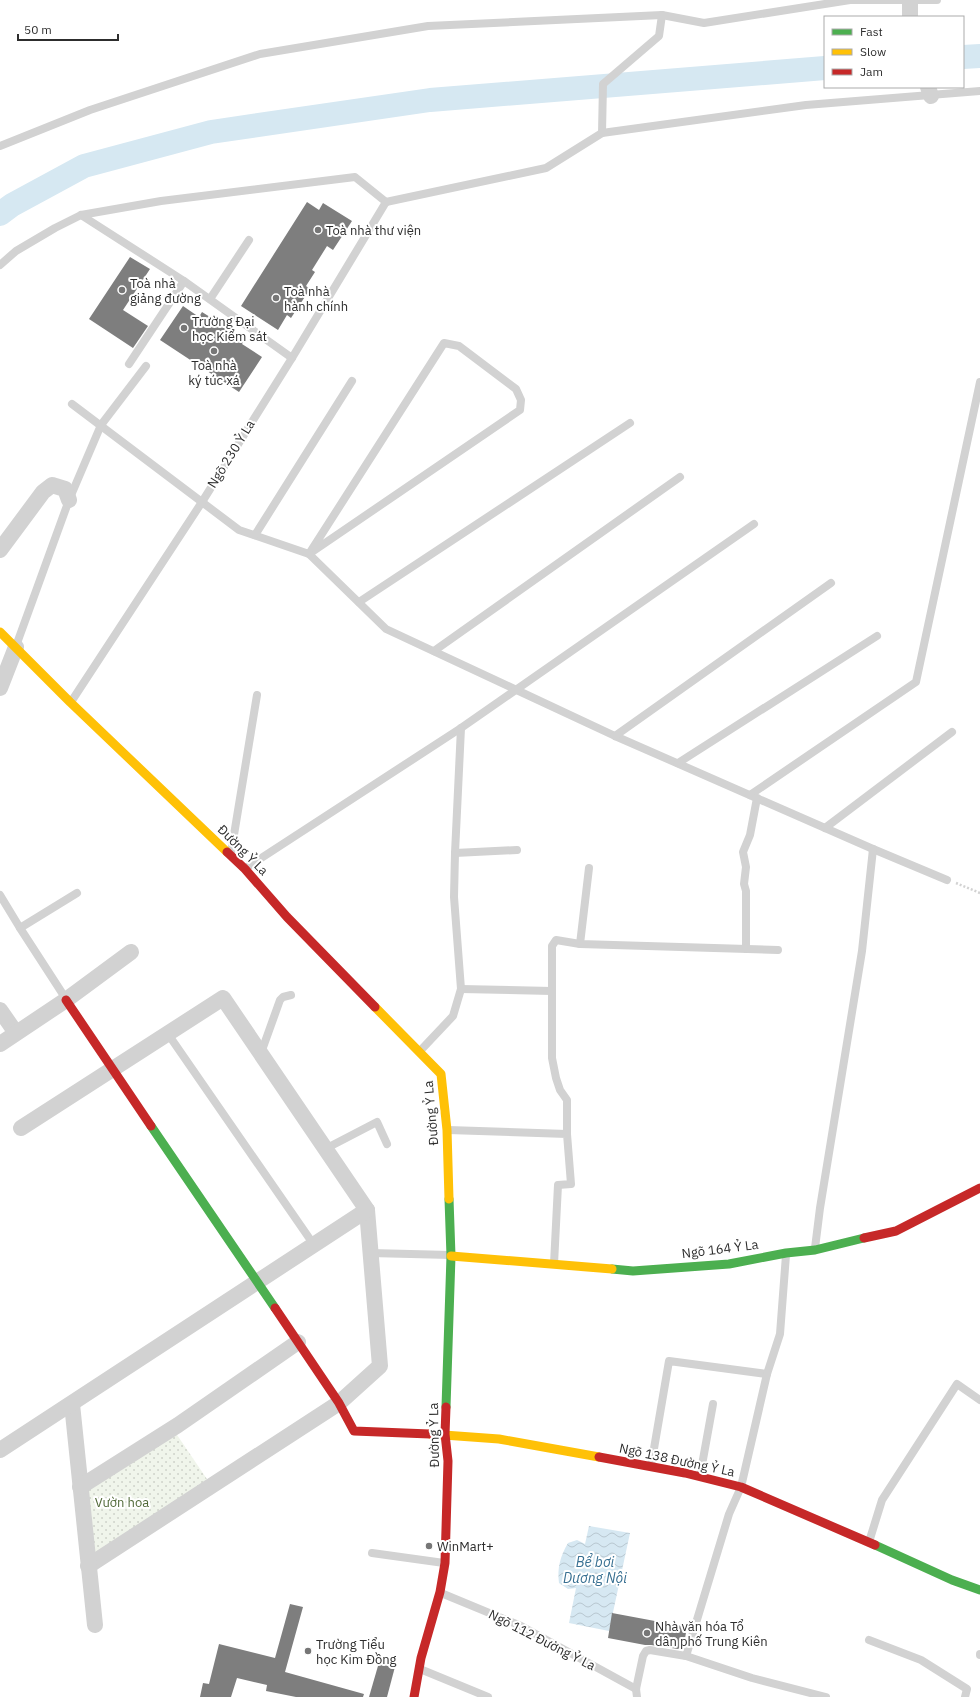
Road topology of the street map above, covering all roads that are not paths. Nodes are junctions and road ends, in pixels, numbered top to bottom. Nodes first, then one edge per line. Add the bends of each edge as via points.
1 (932, 0) edge
2 (910, 1) edge
3 (662, 15) junction
4 (910, 16) edge
5 (929, 91) edge
6 (980, 91) edge
7 (602, 133) junction
8 (0, 146) edge
9 (386, 202) junction
10 (81, 215) junction
11 (249, 240) dead end
12 (0, 265) edge
13 (184, 281) junction
14 (210, 299) junction
15 (292, 358) junction
16 (129, 364) dead end
17 (146, 366) dead end
18 (352, 381) dead end
19 (980, 382) edge
20 (72, 404) dead end
21 (630, 423) dead end
22 (101, 425) junction
23 (680, 477) dead end
24 (69, 500) junction
25 (202, 502) junction
26 (754, 524) dead end
27 (255, 535) junction
28 (0, 550) edge
29 (309, 554) junction
30 (831, 583) dead end
31 (359, 602) junction
32 (0, 632) edge
33 (877, 636) dead end
34 (16, 647) junction
35 (434, 651) junction
36 (0, 688) edge
37 (517, 690) junction
38 (257, 695) dead end
39 (70, 702) junction
40 (461, 728) junction
41 (952, 732) dead end
42 (615, 736) junction
43 (678, 763) junction
44 (754, 797) junction
45 (825, 828) junction
46 (873, 849) junction
47 (517, 850) dead end
48 (455, 853) junction
49 (231, 856) junction
50 (589, 868) dead end
51 (245, 869) junction
52 (947, 880) road end
53 (77, 893) dead end
54 (0, 895) edge
55 (20, 928) junction
56 (580, 944) junction
57 (746, 950) junction
58 (778, 950) dead end
59 (131, 952) dead end
60 (461, 989) junction
61 (552, 991) junction
62 (291, 995) dead end
63 (66, 1000) junction
64 (0, 1010) edge
65 (16, 1034) junction
66 (168, 1034) junction
67 (0, 1044) edge
68 (419, 1051) junction
69 (261, 1054) junction
70 (113, 1069) junction
71 (21, 1128) dead end
72 (447, 1130) junction
73 (568, 1134) junction
74 (387, 1144) dead end
75 (325, 1148) junction
76 (980, 1188) edge
77 (367, 1210) junction
78 (314, 1245) junction
79 (814, 1250) junction
80 (370, 1253) junction
81 (786, 1253) junction
82 (451, 1256) junction
83 (554, 1264) junction
84 (257, 1282) junction
85 (298, 1342) junction
86 (767, 1374) junction
87 (980, 1400) edge
88 (339, 1403) junction
89 (72, 1404) junction
90 (713, 1404) dead end
91 (445, 1434) junction
92 (0, 1450) edge
93 (650, 1467) junction
94 (700, 1477) junction
95 (80, 1487) junction
96 (741, 1487) junction
97 (869, 1542) junction
98 (372, 1553) dead end
99 (445, 1563) junction
100 (88, 1566) junction
101 (980, 1590) edge
102 (440, 1592) junction
103 (95, 1624) dead end
104 (870, 1640) dead end
105 (686, 1656) junction
106 (419, 1669) junction
107 (636, 1693) edge
108 (414, 1697) edge
109 (488, 1697) edge
110 (826, 1697) edge
111 (965, 1697) edge

1 - 2 lane
2 - 3 lane via 850,0 704,23
2 - 4 street
3 - 7 lane via 659,36 603,84
3 - 8 lane via 428,26 260,54 90,110
5 - 6 lane
5 - 7 lane
7 - 9 lane via 546,168
9 - 10 lane via 355,177 161,201
9 - 15 lane, Ngõ 230 Ỷ La
10 - 12 lane via 16,251
10 - 13 lane
11 - 14 lane
13 - 14 lane
13 - 16 lane
14 - 15 lane
15 - 25 lane, Ngõ 230 Ỷ La
17 - 22 lane
18 - 27 lane
19 - 44 lane via 916,682
20 - 22 lane
21 - 31 lane
22 - 24 lane
22 - 25 lane
23 - 35 lane
24 - 28 street via 65,488 52,485 42,492
24 - 34 lane
25 - 27 lane via 239,530
25 - 39 lane, Ngõ 230 Ỷ La
26 - 37 lane
27 - 29 lane
29 - 29 lane via 444,343 458,346 516,389 521,400 520,410
29 - 31 lane
30 - 42 lane
31 - 35 lane via 386,629
32 - 34 street, Đường Ỷ La
33 - 43 lane
34 - 36 street
34 - 39 street, Đường Ỷ La
35 - 37 lane
37 - 40 lane
37 - 42 lane
38 - 49 lane
39 - 49 street, Đường Ỷ La
40 - 48 lane
40 - 51 lane
41 - 45 lane
42 - 43 lane
43 - 44 lane
44 - 45 lane
44 - 57 lane via 750,834 743,852 746,867
45 - 46 lane
46 - 52 lane
46 - 79 lane via 862,951
47 - 48 lane
48 - 60 lane via 454,897
49 - 51 street, Đường Ỷ La
50 - 56 lane
51 - 68 street, Đường Ỷ La via 287,917
53 - 55 lane
54 - 55 lane
55 - 63 lane
56 - 57 lane
56 - 61 lane via 556,940 554,943
57 - 58 lane
59 - 63 street
60 - 61 lane
60 - 68 lane via 452,1016
61 - 73 lane via 552,1058 560,1090 567,1100
62 - 69 lane via 280,1000
63 - 65 street
63 - 70 street
64 - 65 street
65 - 67 street
66 - 69 street via 223,998
66 - 70 street
66 - 78 lane
68 - 72 street, Đường Ỷ La via 441,1074
69 - 75 street
70 - 71 street
70 - 84 street
72 - 73 lane
72 - 82 street, Đường Ỷ La
73 - 83 lane via 571,1184 558,1185
74 - 75 lane via 377,1122
75 - 77 street
76 - 79 street, Ngõ 164 Ỷ La via 896,1231
77 - 78 street
77 - 80 street
78 - 84 street
79 - 81 street, Ngõ 164 Ỷ La
80 - 82 lane
80 - 88 street via 380,1366
81 - 83 street, Ngõ 164 Ỷ La via 729,1264 633,1271
81 - 86 lane via 780,1334
82 - 83 street, Ngõ 164 Ỷ La
82 - 91 street, Đường Ỷ La
84 - 85 street
84 - 89 street
85 - 88 street
85 - 95 street via 178,1425
86 - 93 lane via 670,1361
86 - 96 lane
87 - 97 lane via 957,1384 882,1500
88 - 91 street, Ngõ 138 Đường Ỷ La via 354,1431
88 - 100 street
89 - 92 street
89 - 95 street
90 - 94 lane
91 - 93 street, Ngõ 138 Đường Ỷ La via 499,1439
91 - 99 street, Đường Ỷ La via 448,1462
93 - 94 street, Ngõ 138 Đường Ỷ La
94 - 96 street, Ngõ 138 Đường Ỷ La
95 - 100 street
96 - 97 street, Ngõ 138 Đường Ỷ La
96 - 105 lane via 729,1514
97 - 101 street, Ngõ 138 Đường Ỷ La
98 - 99 lane
99 - 102 street, Đường Ỷ La
100 - 103 street
102 - 106 street, Đường Ỷ La
102 - 107 lane, Ngõ 112 Đường Ỷ La via 521,1626
104 - 111 lane via 921,1660 967,1689
105 - 107 lane via 646,1651
105 - 110 lane via 752,1678
106 - 108 street, Đường Ỷ La
106 - 109 lane

